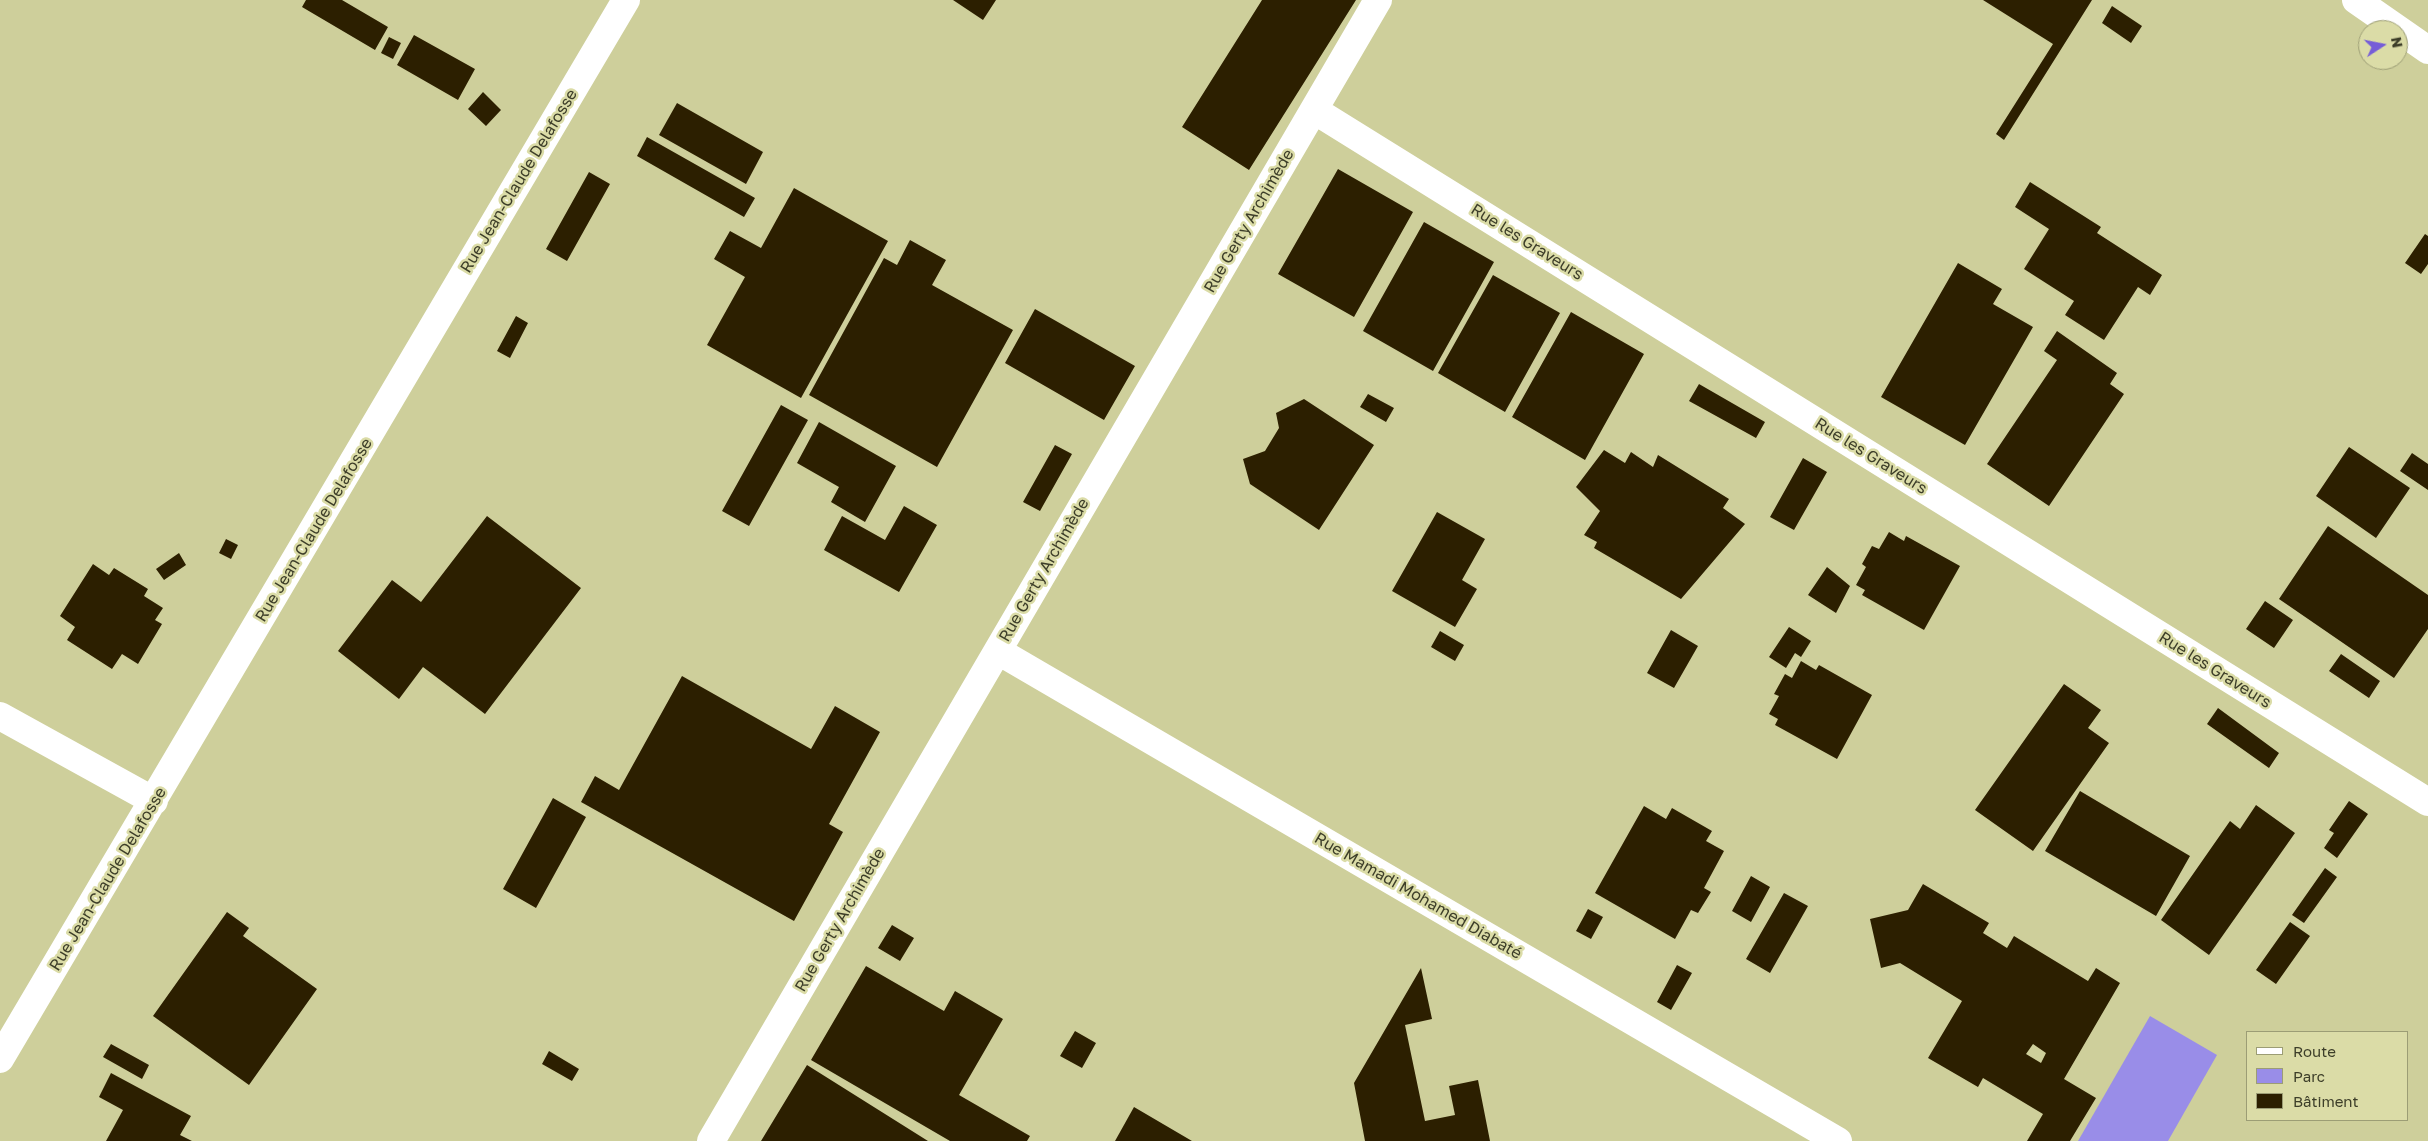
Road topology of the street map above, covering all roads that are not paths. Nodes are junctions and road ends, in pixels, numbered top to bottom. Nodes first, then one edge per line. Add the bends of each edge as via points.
1 (626, 0) edge
2 (1378, 0) edge
3 (2356, 0) edge
4 (2428, 50) edge
5 (1314, 110) junction
6 (998, 651) junction
7 (0, 716) edge
8 (154, 801) junction
9 (2428, 802) edge
10 (0, 1059) edge
11 (711, 1141) edge
12 (1838, 1141) edge

1 - 8 street, Rue Jean-Claude Delafosse
2 - 5 street, Rue Gerty Archimède
3 - 4 street
5 - 6 street, Rue Gerty Archimède
5 - 9 street, Rue les Graveurs
6 - 11 street, Rue Gerty Archimède
6 - 12 street, Rue Mamadi Mohamed Diabaté
7 - 8 street
8 - 10 street, Rue Jean-Claude Delafosse

